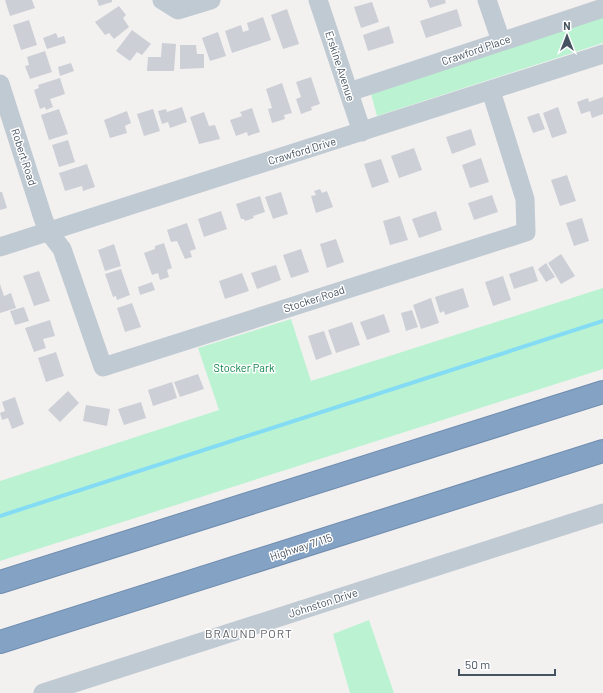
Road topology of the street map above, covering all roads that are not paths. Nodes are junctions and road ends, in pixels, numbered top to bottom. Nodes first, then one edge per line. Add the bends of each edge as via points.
1 (162, 0) edge
2 (211, 0) edge
3 (318, 0) edge
4 (487, 0) edge
5 (603, 8) edge
6 (501, 41) junction
7 (603, 54) edge
8 (0, 84) edge
9 (491, 91) junction
10 (349, 92) junction
11 (362, 132) junction
12 (48, 230) junction
13 (0, 247) edge
14 (603, 392) edge
15 (603, 451) edge
16 (603, 513) edge
17 (0, 582) edge
18 (0, 642) edge
19 (43, 693) edge

1 - 2 street via 178,10
3 - 10 street, Erskine Avenue
4 - 6 street
5 - 6 street, Crawford Place
6 - 10 street, Crawford Place
7 - 9 street, Crawford Drive
8 - 12 street, Robert Road
9 - 11 street, Crawford Drive
9 - 12 street, Stocker Road via 526,199 526,232 104,367 62,249
10 - 11 street, Erskine Avenue
11 - 12 street, Crawford Drive
12 - 13 street, Crawford Drive
14 - 17 highway
15 - 18 highway, Highway 7/115
16 - 19 street, Johnston Drive

